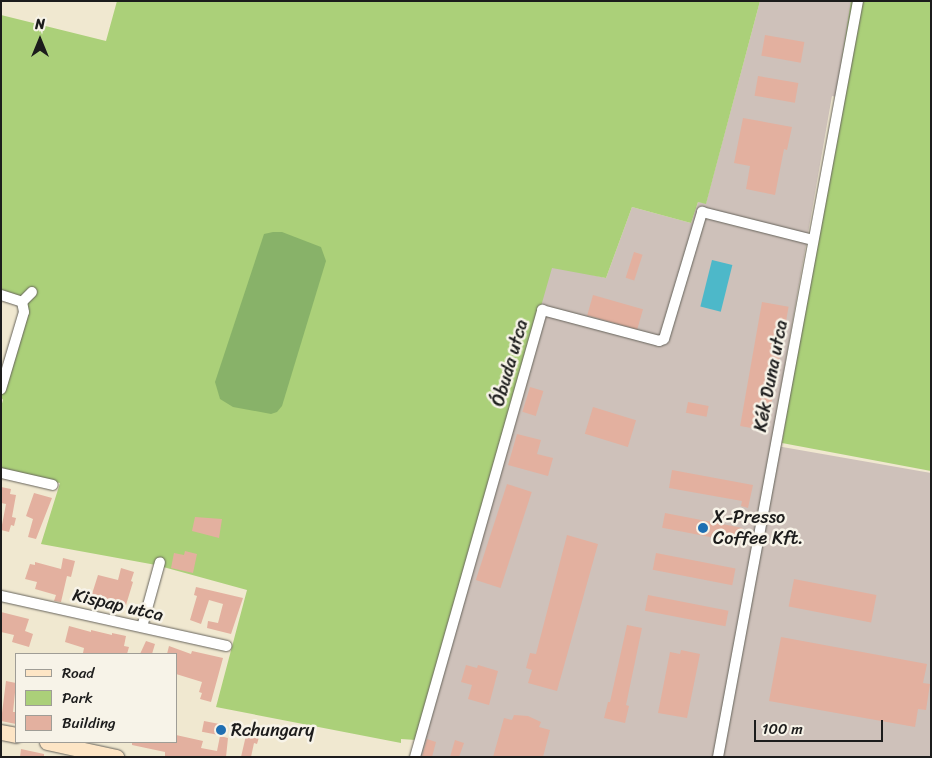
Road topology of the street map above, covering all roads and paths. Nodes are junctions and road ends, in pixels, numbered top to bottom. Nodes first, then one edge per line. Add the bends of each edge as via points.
1 (858, 1) edge
2 (813, 240) junction
3 (32, 292) dead end
4 (1, 295) edge
5 (22, 302) junction
6 (1, 389) edge
7 (1, 474) edge
8 (53, 485) dead end
9 (160, 562) dead end
10 (1, 596) edge
11 (142, 627) junction
12 (227, 646) dead end
13 (1, 732) edge
14 (15, 735) edge
15 (52, 743) edge
16 (116, 757) edge
17 (415, 757) edge
18 (718, 757) edge

1 - 2 street, Kék Duna utca
2 - 17 street, Óbuda utca via 702,212 664,339 659,341 542,310
2 - 18 street, Kék Duna utca
3 - 5 street
4 - 5 street
5 - 6 street via 24,312
7 - 8 street
9 - 11 street
10 - 11 street, Kispap utca
11 - 12 street, Kispap utca
13 - 14 main road
15 - 16 main road

